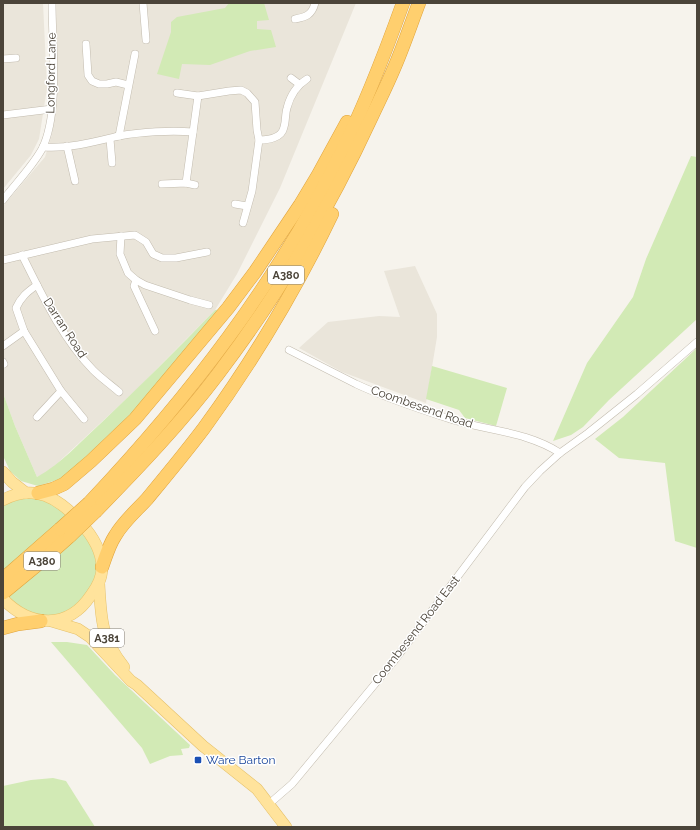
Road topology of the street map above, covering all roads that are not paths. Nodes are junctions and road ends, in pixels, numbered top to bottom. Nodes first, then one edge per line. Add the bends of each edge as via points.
1 (52, 3) edge
2 (143, 3) edge
3 (315, 3) edge
4 (403, 3) edge
5 (419, 3) edge
6 (295, 19) dead end
7 (146, 40) dead end
8 (86, 44) dead end
9 (94, 54) dead end
10 (135, 54) dead end
11 (86, 55) junction
12 (16, 58) dead end
13 (3, 60) edge
14 (378, 72) junction
15 (291, 78) dead end
16 (307, 78) dead end
17 (299, 84) junction
18 (128, 85) junction
19 (177, 94) dead end
20 (198, 96) junction
21 (52, 109) junction
22 (3, 115) edge
23 (193, 132) junction
24 (119, 136) junction
25 (110, 139) junction
26 (259, 140) junction
27 (67, 146) junction
28 (358, 146) junction
29 (42, 147) junction
30 (112, 163) dead end
31 (75, 181) dead end
32 (186, 183) junction
33 (162, 184) dead end
34 (195, 185) dead end
35 (3, 200) edge
36 (236, 204) dead end
37 (247, 206) junction
38 (242, 224) dead end
39 (121, 236) junction
40 (207, 252) dead end
41 (22, 255) junction
42 (3, 260) edge
43 (136, 280) junction
44 (37, 285) junction
45 (209, 305) dead end
46 (24, 331) junction
47 (155, 331) dead end
48 (697, 342) edge
49 (3, 346) edge
50 (289, 350) dead end
51 (61, 391) junction
52 (119, 392) dead end
53 (37, 417) dead end
54 (84, 419) dead end
55 (560, 453) junction
56 (3, 472) edge
57 (32, 493) junction
58 (3, 500) edge
59 (92, 507) junction
60 (102, 567) junction
61 (99, 583) junction
62 (6, 584) edge
63 (3, 599) edge
64 (46, 621) junction
65 (3, 628) edge
66 (137, 685) junction
67 (269, 804) junction
68 (286, 827) edge

1 - 21 street, Longford Lane
2 - 7 street
3 - 6 street via 310,14
4 - 14 highway, A380
5 - 28 highway, A380 via 395,66
8 - 11 street
9 - 11 street
10 - 18 street
11 - 18 street via 88,75 92,81 99,84 116,82
12 - 13 street
14 - 57 highway, A380 via 350,115 300,205 228,308 140,413 92,461 64,484
14 - 59 highway, A380 via 332,170 263,289 220,351 123,466
15 - 17 street
16 - 17 street
17 - 26 street via 292,94 284,129 275,138
18 - 24 street
19 - 20 street
20 - 23 street
20 - 26 street via 237,90 247,93 254,102
21 - 22 street
21 - 29 street, Longford Lane
23 - 24 street via 173,130
23 - 32 street
24 - 25 street
25 - 27 street
25 - 30 street
26 - 37 street via 252,191
27 - 29 street
27 - 31 street
28 - 59 highway, A380 via 313,231 248,334 218,375 160,444
28 - 60 highway, A380 via 349,178 329,221 270,329 204,428 118,532
29 - 35 street, Longford Lane
32 - 33 street
32 - 34 street
36 - 37 street
37 - 38 street
39 - 40 street via 135,235 146,242 153,254 162,258
39 - 41 street via 92,239
39 - 43 street via 120,254 128,273
41 - 42 street
41 - 44 street, Darran Road
43 - 45 street
43 - 47 street via 134,286
44 - 46 street via 25,293 16,308
44 - 52 street, Darran Road via 70,342 93,370
46 - 49 street
46 - 51 street
48 - 55 street, Coombesend Road East via 637,394
50 - 55 street, Coombesend Road via 358,385 409,405 452,420 532,439
51 - 53 street
51 - 54 street
55 - 67 street, Coombesend Road East via 525,487 394,661 292,784
56 - 57 main road via 12,482
57 - 58 main road via 11,496
57 - 60 main road via 54,499 65,506 86,528 95,544
59 - 62 highway, A380, bridge
60 - 61 main road
61 - 64 main road via 78,610 67,616
61 - 66 main road, A381 via 101,620 108,640
63 - 64 main road via 26,617
64 - 65 highway
64 - 66 main road, A381 via 78,629 90,637
66 - 67 main road, A381 via 203,746 257,789
67 - 68 main road, A381

